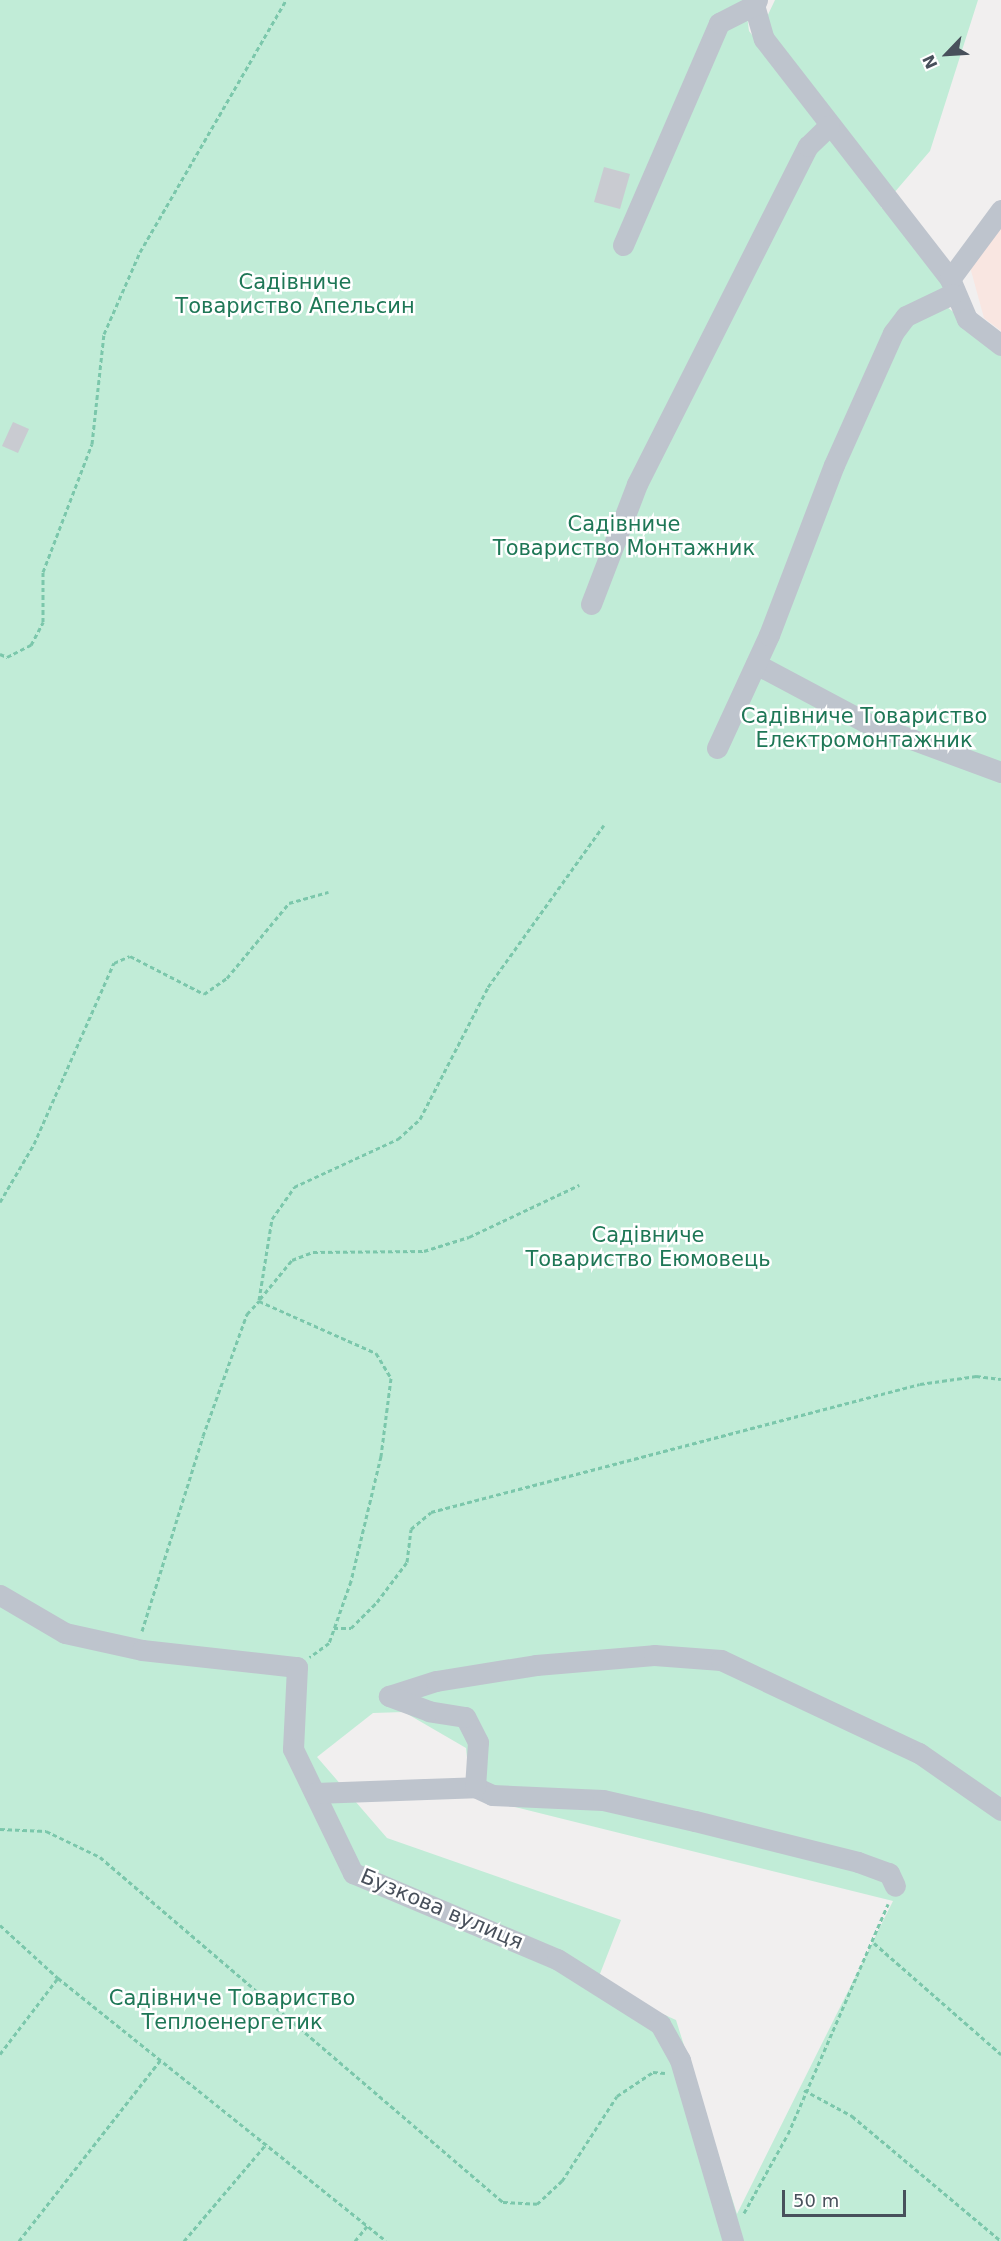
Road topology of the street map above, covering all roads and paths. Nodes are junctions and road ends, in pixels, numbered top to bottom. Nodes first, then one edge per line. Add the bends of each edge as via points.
1 (286, 0) edge
2 (755, 3) edge
3 (828, 126) junction
4 (1001, 210) edge
5 (623, 244) dead end
6 (951, 286) junction
7 (1001, 345) edge
8 (591, 604) dead end
9 (0, 654) edge
10 (756, 664) junction
11 (717, 748) dead end
12 (1001, 772) edge
13 (604, 825) dead end
14 (328, 892) dead end
15 (579, 1185) dead end
16 (0, 1203) edge
17 (259, 1301) junction
18 (1001, 1379) edge
19 (0, 1595) edge
20 (334, 1628) junction
21 (136, 1647) junction
22 (297, 1667) junction
23 (475, 1787) junction
24 (315, 1793) junction
25 (1001, 1810) edge
26 (0, 1829) edge
27 (895, 1886) joint
28 (0, 1925) edge
29 (873, 1942) junction
30 (58, 1978) junction
31 (0, 2054) edge
32 (1001, 2054) edge
33 (161, 2059) junction
34 (685, 2075) junction
35 (804, 2090) junction
36 (267, 2143) junction
37 (368, 2225) junction
38 (733, 2238) edge
39 (19, 2241) edge
40 (184, 2241) edge
41 (355, 2241) edge
42 (386, 2241) edge
43 (1000, 2241) edge

1 - 9 path via 140,252 105,334 92,444 44,572 43,622 31,645 7,657
2 - 3 street via 764,39
2 - 5 street via 719,23
3 - 6 street
3 - 8 street via 808,146 637,484
4 - 6 street
6 - 7 street via 967,319
6 - 10 street via 906,316 893,333
10 - 11 street
10 - 12 street via 865,722
13 - 17 path via 488,987 420,1119 398,1139 294,1187 272,1220
14 - 16 path via 289,903 227,978 204,994 130,956 114,963 34,1144
15 - 17 path via 469,1237 424,1251 313,1252 292,1260
17 - 20 path via 376,1353 391,1378 381,1456
17 - 21 path via 247,1314 207,1425
18 - 20 path via 976,1376 920,1384 431,1512 411,1529 407,1562 377,1602 351,1628
19 - 21 street via 65,1633
20 - 22 path via 329,1643
21 - 22 street
22 - 24 street, Бузкова вулиця via 293,1749
23 - 24 street
23 - 25 street via 478,1742 465,1717 429,1711 389,1696 436,1681 536,1665 654,1655 721,1660 829,1707 919,1753
23 - 27 street via 492,1795 603,1800 695,1821 858,1862 889,1873
24 - 34 street, Бузкова вулиця via 353,1873 557,1959 660,2024
26 - 34 path via 46,1831 100,1857 503,2202 537,2204 562,2181 617,2096 653,2072
27 - 29 path
28 - 30 path
29 - 32 path
29 - 35 path
30 - 31 path
30 - 33 path
33 - 36 path
33 - 39 path
34 - 38 street, Бузкова вулиця
35 - 38 path via 788,2134
35 - 43 path via 852,2116
36 - 37 path
36 - 40 path
37 - 41 path
37 - 42 path

